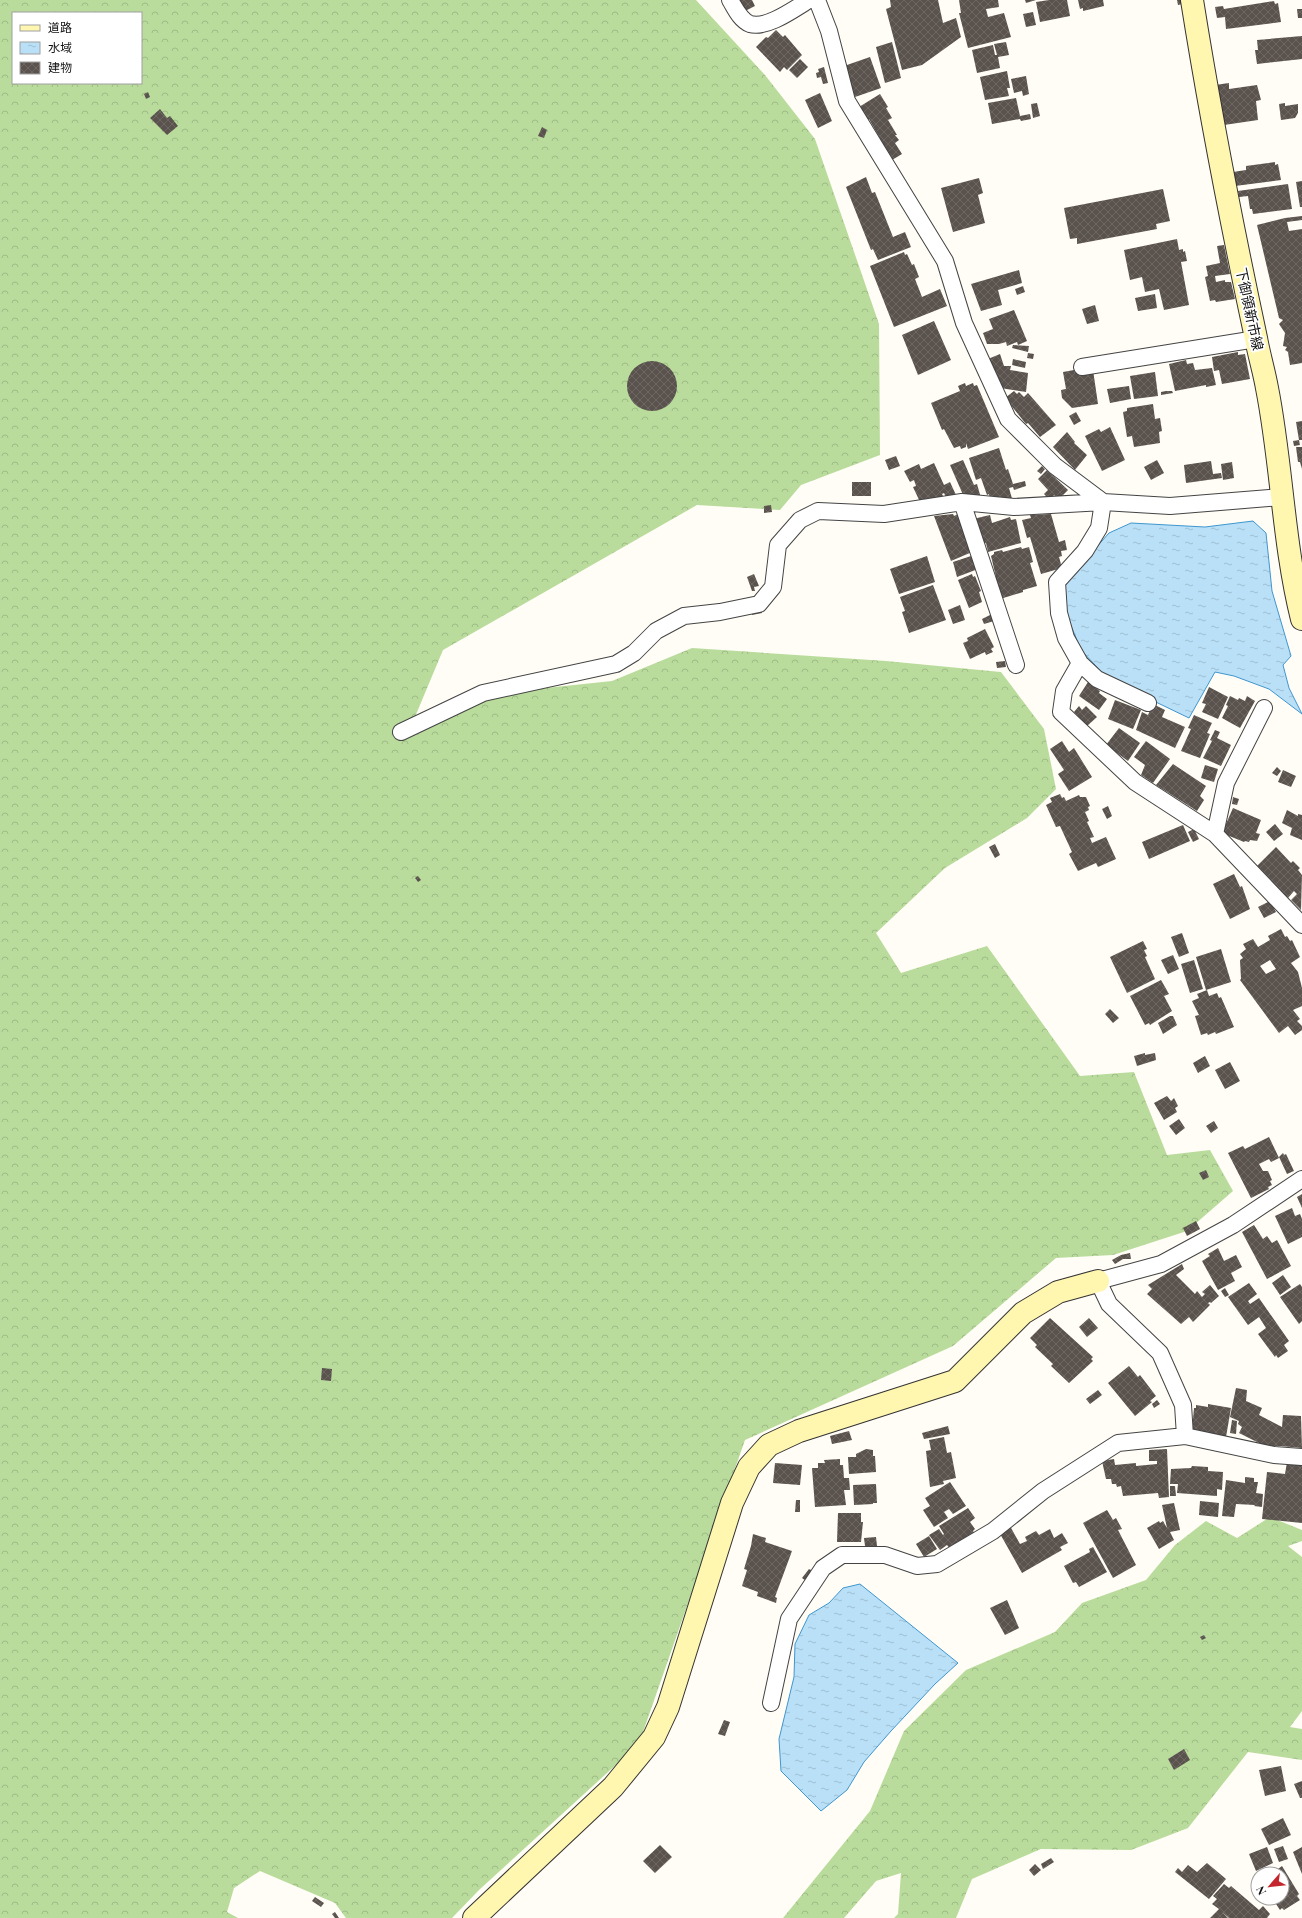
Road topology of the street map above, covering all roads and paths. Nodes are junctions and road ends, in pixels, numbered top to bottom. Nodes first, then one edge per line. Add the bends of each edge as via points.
1 (730, 0) edge
2 (809, 0) edge
3 (818, 0) edge
4 (1192, 0) edge
5 (1256, 340) junction
6 (1082, 367) dead end
7 (1282, 497) junction
8 (962, 502) junction
9 (1103, 502) junction
10 (1302, 619) edge
11 (1080, 663) junction
12 (1016, 665) dead end
13 (1148, 703) dead end
14 (1264, 708) dead end
15 (401, 732) dead end
16 (1215, 834) junction
17 (1302, 925) edge
18 (1302, 1180) edge
19 (1098, 1281) junction
20 (1185, 1436) junction
21 (1302, 1457) edge
22 (771, 1703) dead end
23 (474, 1918) edge

1 - 2 street via 738,14 750,24 768,23
3 - 9 street via 829,30 847,101 945,261 964,323 1008,419 1055,466
4 - 5 street, 下御領新市線 via 1204,80
5 - 6 street
5 - 7 street, 下御領新市線 via 1268,388
7 - 9 street via 1170,506
7 - 10 street, 下御領新市線
8 - 9 street via 1014,507
8 - 12 street
8 - 15 street via 884,514 818,511 800,520 778,545 773,587 759,604 684,616 656,631 634,653 616,664 483,693
9 - 11 street via 1099,528 1085,551 1057,582 1061,620 1066,638
11 - 13 street via 1097,680
11 - 16 street via 1064,691 1061,712 1135,782
14 - 16 street via 1226,783
16 - 17 street
18 - 19 street via 1233,1225 1161,1264
19 - 20 street via 1109,1304 1160,1353 1183,1405
19 - 23 street via 1058,1292 1023,1313 955,1381 799,1431 769,1446 749,1467 732,1503 668,1707 654,1737 613,1787
20 - 21 street via 1274,1455
20 - 22 street via 1118,1443 1043,1491 993,1531 937,1564 917,1566 885,1555 842,1555 823,1568 789,1619

